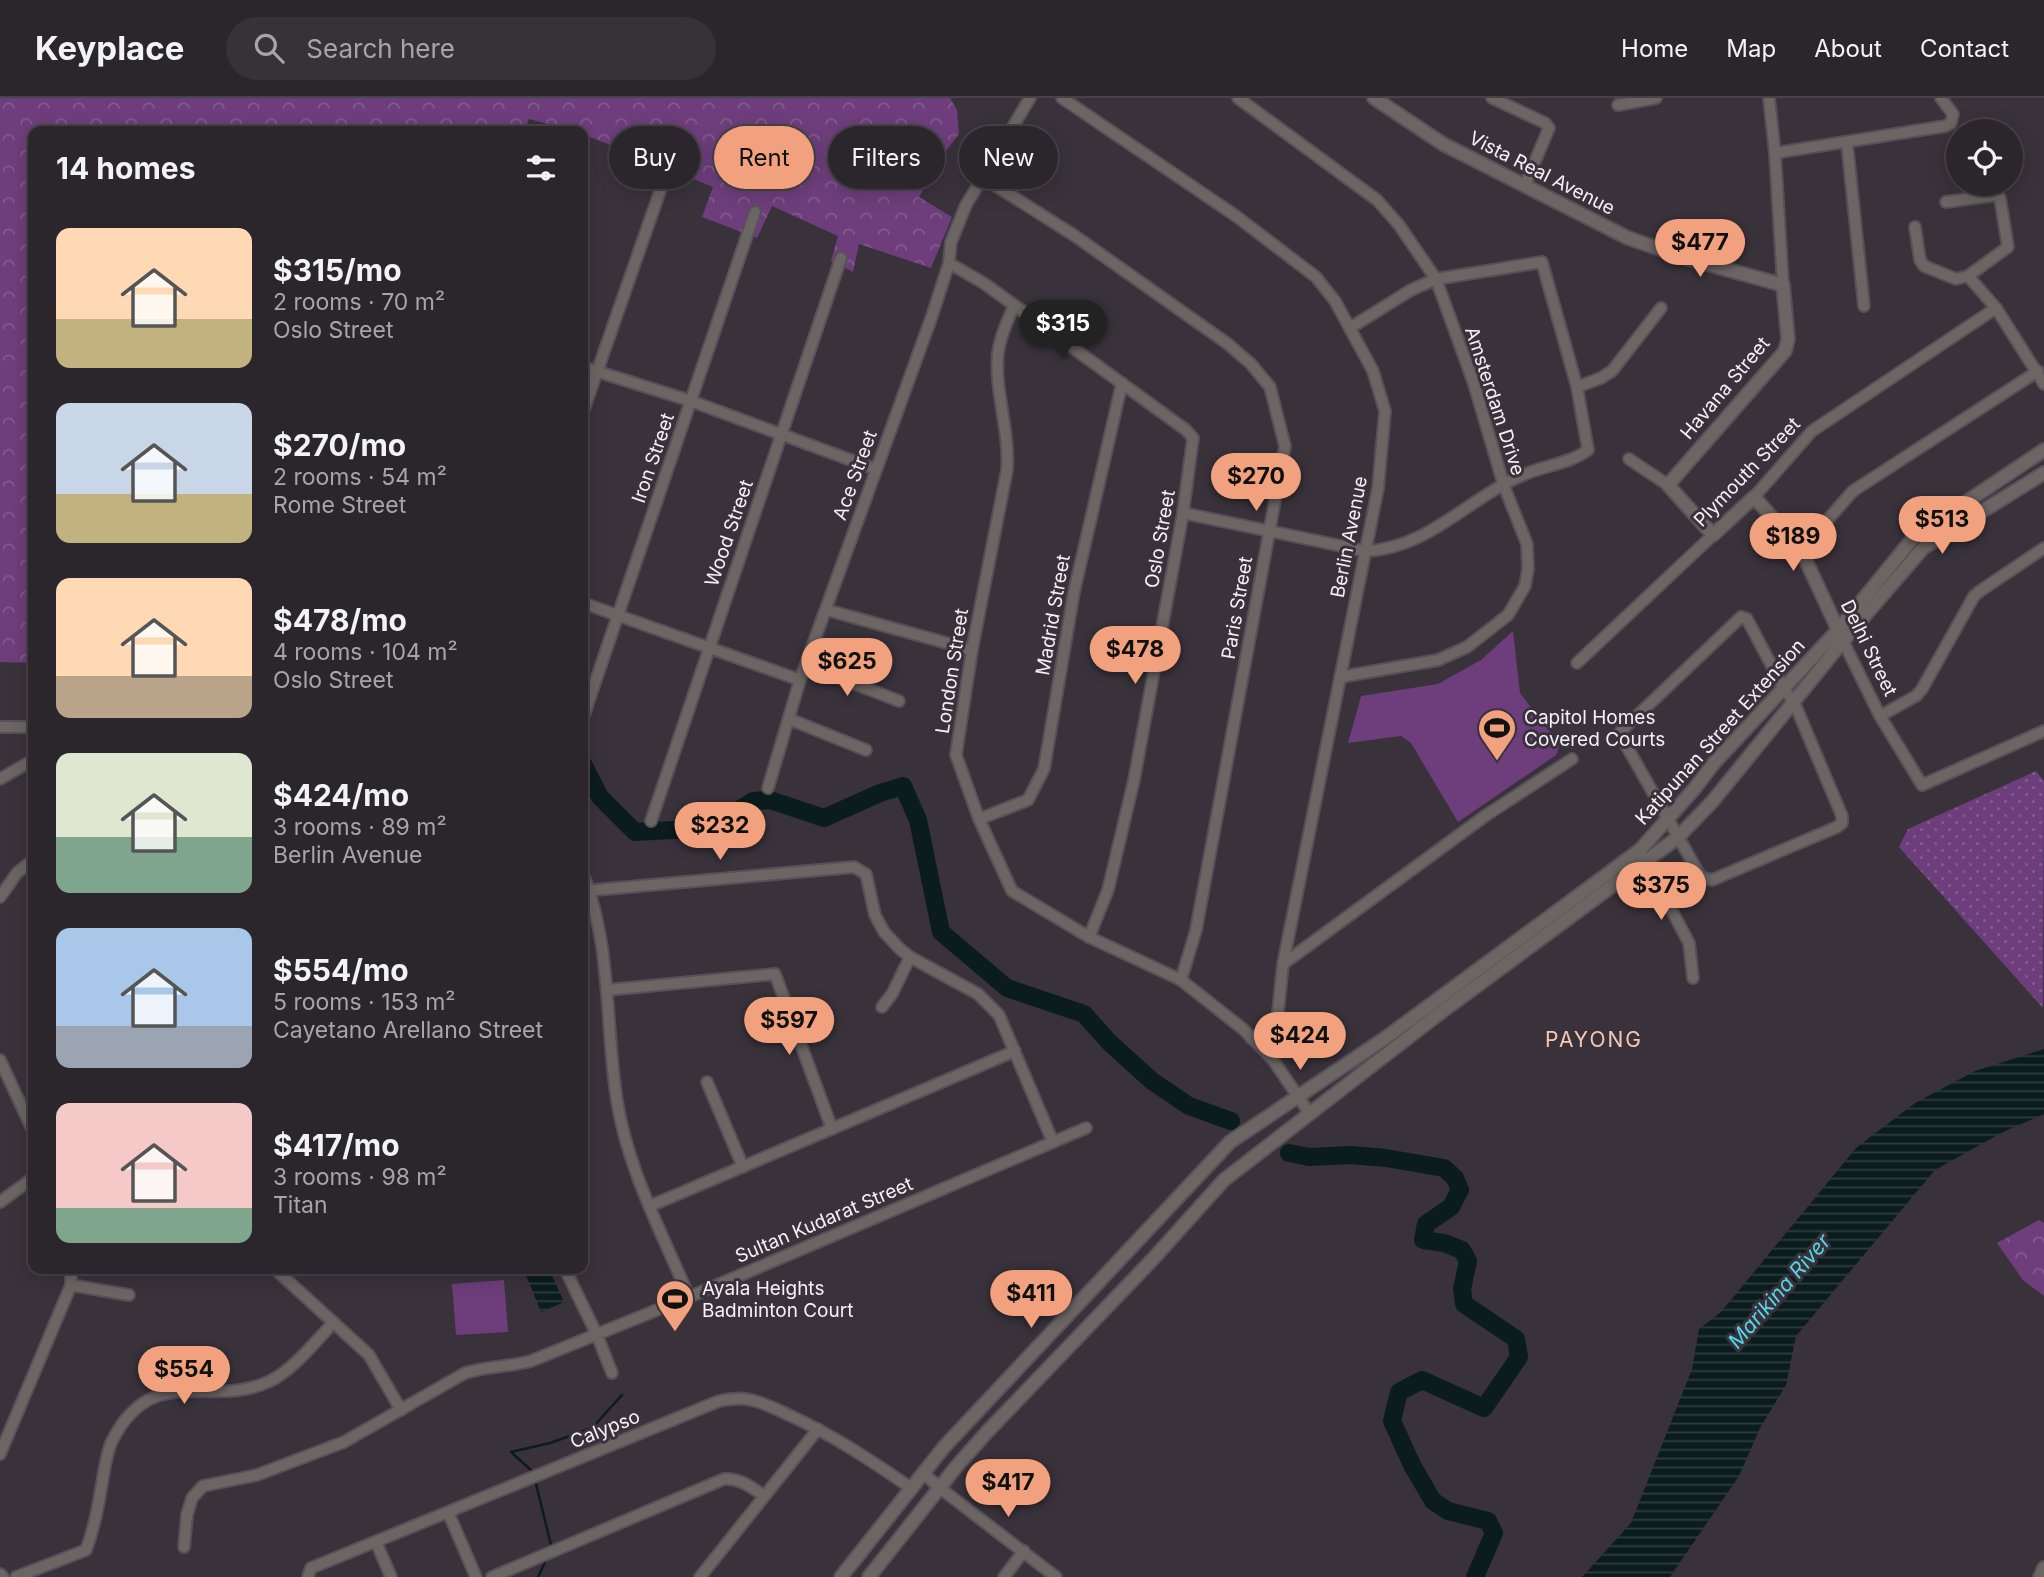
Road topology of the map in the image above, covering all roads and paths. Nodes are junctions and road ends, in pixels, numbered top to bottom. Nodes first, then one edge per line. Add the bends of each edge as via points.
1 (1030, 98) edge
2 (1062, 98) edge
3 (1238, 98) edge
4 (1375, 98) edge
5 (1492, 98) edge
6 (1656, 98) edge
7 (1769, 98) edge
8 (1941, 98) edge
9 (1618, 105) dead end
10 (1013, 126) edge
11 (1847, 143) junction
12 (1775, 153) junction
13 (1525, 185) junction
14 (661, 189) edge
15 (975, 189) edge
16 (1001, 189) edge
17 (1945, 202) dead end
18 (755, 212) dead end
19 (1915, 227) dead end
20 (841, 258) dead end
21 (949, 263) junction
22 (1968, 276) junction
23 (1436, 279) junction
24 (1783, 285) junction
25 (1014, 306) junction
26 (1864, 306) dead end
27 (1661, 308) dead end
28 (1996, 308) junction
29 (1350, 328) junction
30 (588, 369) edge
31 (597, 372) junction
32 (2038, 372) junction
33 (1122, 383) junction
34 (2044, 384) edge
35 (1577, 387) junction
36 (588, 398) edge
37 (691, 401) junction
38 (782, 433) junction
39 (2044, 450) edge
40 (1629, 459) dead end
41 (875, 469) junction
42 (2044, 473) edge
43 (1668, 485) junction
44 (1504, 486) junction
45 (1754, 497) junction
46 (1182, 513) junction
47 (1269, 530) junction
48 (1713, 535) junction
49 (2044, 548) edge
50 (1801, 550) junction
51 (1366, 551) junction
52 (588, 605) edge
53 (827, 610) junction
54 (618, 615) junction
55 (1840, 636) junction
56 (709, 646) junction
57 (972, 650) junction
58 (1577, 663) dead end
59 (806, 665) junction
60 (1340, 677) junction
61 (800, 680) junction
62 (1784, 689) junction
63 (899, 701) dead end
64 (1794, 702) junction
65 (588, 703) edge
66 (1880, 716) junction
67 (789, 719) junction
68 (0, 727) edge
69 (28, 727) edge
70 (2044, 731) edge
71 (866, 750) dead end
72 (1572, 759) dead end
73 (28, 763) edge
74 (0, 779) edge
75 (768, 788) dead end
76 (1668, 817) junction
77 (979, 819) junction
78 (651, 821) dead end
79 (1678, 838) junction
80 (1640, 850) junction
81 (1646, 862) junction
82 (28, 864) edge
83 (588, 890) edge
84 (0, 897) edge
85 (588, 897) edge
86 (1089, 937) junction
87 (910, 957) junction
88 (1504, 958) junction
89 (1283, 964) junction
90 (1693, 978) dead end
91 (1181, 980) junction
92 (607, 990) junction
93 (882, 1007) dead end
94 (1275, 1030) junction
95 (1251, 1038) junction
96 (1015, 1052) junction
97 (0, 1060) edge
98 (1273, 1060) junction
99 (707, 1082) dead end
100 (1296, 1099) junction
101 (1308, 1115) junction
102 (28, 1120) edge
103 (1086, 1128) dead end
104 (832, 1129) junction
105 (1053, 1142) junction
106 (743, 1167) junction
107 (28, 1182) edge
108 (0, 1202) edge
109 (650, 1206) junction
110 (71, 1274) edge
111 (280, 1274) edge
112 (567, 1274) edge
113 (71, 1285) junction
114 (130, 1295) dead end
115 (690, 1297) junction
116 (333, 1323) junction
117 (597, 1335) junction
118 (612, 1373) dead end
119 (401, 1410) junction
120 (818, 1429) junction
121 (0, 1454) edge
122 (923, 1473) junction
123 (911, 1488) junction
124 (940, 1488) junction
125 (764, 1495) junction
126 (449, 1512) junction
127 (376, 1542) junction
128 (184, 1547) dead end
129 (1024, 1551) junction
130 (2044, 1568) edge
131 (308, 1575) edge
132 (16, 1577) edge
133 (391, 1577) edge
134 (476, 1577) edge
135 (492, 1577) edge
136 (700, 1577) edge
137 (841, 1577) edge
138 (869, 1577) edge
139 (1004, 1577) edge
140 (1056, 1577) edge
141 (2040, 1577) edge

1 - 10 street, Ace Street
2 - 29 street, Berlin Avenue via 1305,266 1335,301
3 - 23 street, Amsterdam Drive via 1377,201
4 - 13 street, Vista Real Avenue via 1443,144
5 - 13 street via 1549,128
6 - 9 street
7 - 12 street, Havana Street
8 - 11 street via 1953,114 1946,126
11 - 12 street
11 - 26 street
12 - 24 street, Havana Street
13 - 24 street, Vista Real Avenue via 1628,237
14 - 31 street
15 - 21 street, Ace Street via 951,242
16 - 47 street, Paris Street via 1228,344 1270,387 1285,446
17 - 22 street via 1993,194 2000,198 2008,247
18 - 37 street, Iron Street
19 - 22 street via 1924,266 1956,279
20 - 38 street, Wood Street
21 - 25 street, Oslo Street
21 - 41 street, Ace Street
22 - 28 street
23 - 29 street
23 - 35 street via 1543,265
23 - 44 street, Amsterdam Drive
24 - 43 street, Havana Street via 1788,339 1784,351
25 - 33 street, Oslo Street
25 - 57 street, London Street via 998,354 1009,446 1007,470
27 - 35 street via 1612,371
28 - 32 street
28 - 45 street, Plymouth Street via 1812,431
29 - 51 street, Berlin Avenue via 1373,371 1385,411
30 - 31 street
31 - 36 street
31 - 37 street
32 - 34 street
32 - 50 street via 1853,491
33 - 46 street, Oslo Street via 1193,438
33 - 77 street, Madrid Street via 1074,592 1044,769 1028,800
35 - 44 street via 1589,447 1586,452 1521,475
37 - 38 street
37 - 54 street, Iron Street
38 - 41 street
38 - 56 street, Wood Street
39 - 55 street, Katipunan Street Extension via 1914,537
40 - 43 street
41 - 53 street, Ace Street
42 - 55 street, Katipunan Street Extension via 1923,548
43 - 48 street
44 - 51 street via 1406,545
44 - 60 street, Amsterdam Drive via 1527,544 1528,569 1525,586 1508,615 1467,647 1438,660
45 - 48 street, Plymouth Street
45 - 50 street, Delhi Street
46 - 47 street
46 - 86 street, Oslo Street via 1134,780 1108,890
47 - 51 street
47 - 91 street, Paris Street via 1196,930
48 - 58 street, Plymouth Street
49 - 66 street via 1974,596 1922,689
50 - 55 street, Delhi Street
51 - 60 street, Berlin Avenue
52 - 54 street
53 - 57 street
53 - 59 street, Ace Street
54 - 56 street
54 - 65 street, Iron Street
55 - 62 street, Katipunan Street Extension
55 - 64 street, Katipunan Street Extension
55 - 66 street, Delhi Street
56 - 61 street
56 - 78 street, Wood Street
57 - 77 street, London Street via 956,755
59 - 61 street, Ace Street
59 - 63 street
60 - 89 street, Berlin Avenue
61 - 67 street, Ace Street
62 - 64 street
62 - 76 street, Katipunan Street Extension
62 - 76 street via 1747,618 1741,617 1620,732
64 - 79 street, Katipunan Street Extension
64 - 79 street via 1842,823 1712,880 1702,877
66 - 70 street, Delhi Street via 1922,785
67 - 71 street
67 - 75 street, Ace Street
68 - 69 street
72 - 89 street via 1485,816
73 - 74 street
76 - 79 street
76 - 80 street, Katipunan Street Extension
77 - 86 street, London Street via 1012,891
79 - 81 street, Katipunan Street Extension
80 - 81 street
80 - 88 street, Katipunan Street Extension
81 - 88 street, Katipunan Street Extension
81 - 90 street via 1689,943
82 - 84 street
83 - 87 street via 855,867 866,874 875,915 884,932
85 - 92 street via 600,937
86 - 91 street, London Street
87 - 93 street
87 - 96 street via 978,995 999,1015
88 - 100 street, Katipunan Street Extension
88 - 101 street, Katipunan Street Extension
89 - 94 street, Berlin Avenue
91 - 95 street, London Street
92 - 104 street via 775,974
92 - 109 street via 617,1101 628,1156
94 - 95 street
94 - 98 street, Berlin Avenue
95 - 98 street, London Street
96 - 104 street
96 - 105 street
97 - 102 street
98 - 100 street
99 - 106 street
100 - 101 street
100 - 122 street, Katipunan Street Extension via 1230,1142
101 - 124 street, Katipunan Street Extension via 1224,1180
103 - 105 street, Sultan Kudarat Street
104 - 106 street
105 - 115 street, Sultan Kudarat Street
106 - 109 street
107 - 108 street
109 - 115 street
110 - 113 street
111 - 116 street
112 - 117 street
113 - 114 street
113 - 121 street
115 - 117 street, Sultan Kudarat Street
116 - 119 street via 369,1355
116 - 132 street via 272,1380 230,1392 174,1391 139,1406 111,1443 86,1550
117 - 118 street
117 - 119 street, Sultan Kudarat Street via 531,1361 465,1373
119 - 128 street, Sultan Kudarat Street via 344,1443 257,1475 203,1486 192,1498
120 - 123 street, Calypso
120 - 125 street
120 - 126 street, Calypso via 749,1399 719,1401
122 - 123 street, Katipunan Street Extension
122 - 124 street
123 - 137 street, Katipunan Street Extension
124 - 129 street
124 - 138 street, Katipunan Street Extension
125 - 135 street via 743,1482 724,1479
125 - 136 street
126 - 127 street, Calypso
126 - 134 street
127 - 131 street, Calypso via 311,1568
127 - 133 street
129 - 139 street
129 - 140 street
130 - 141 street

